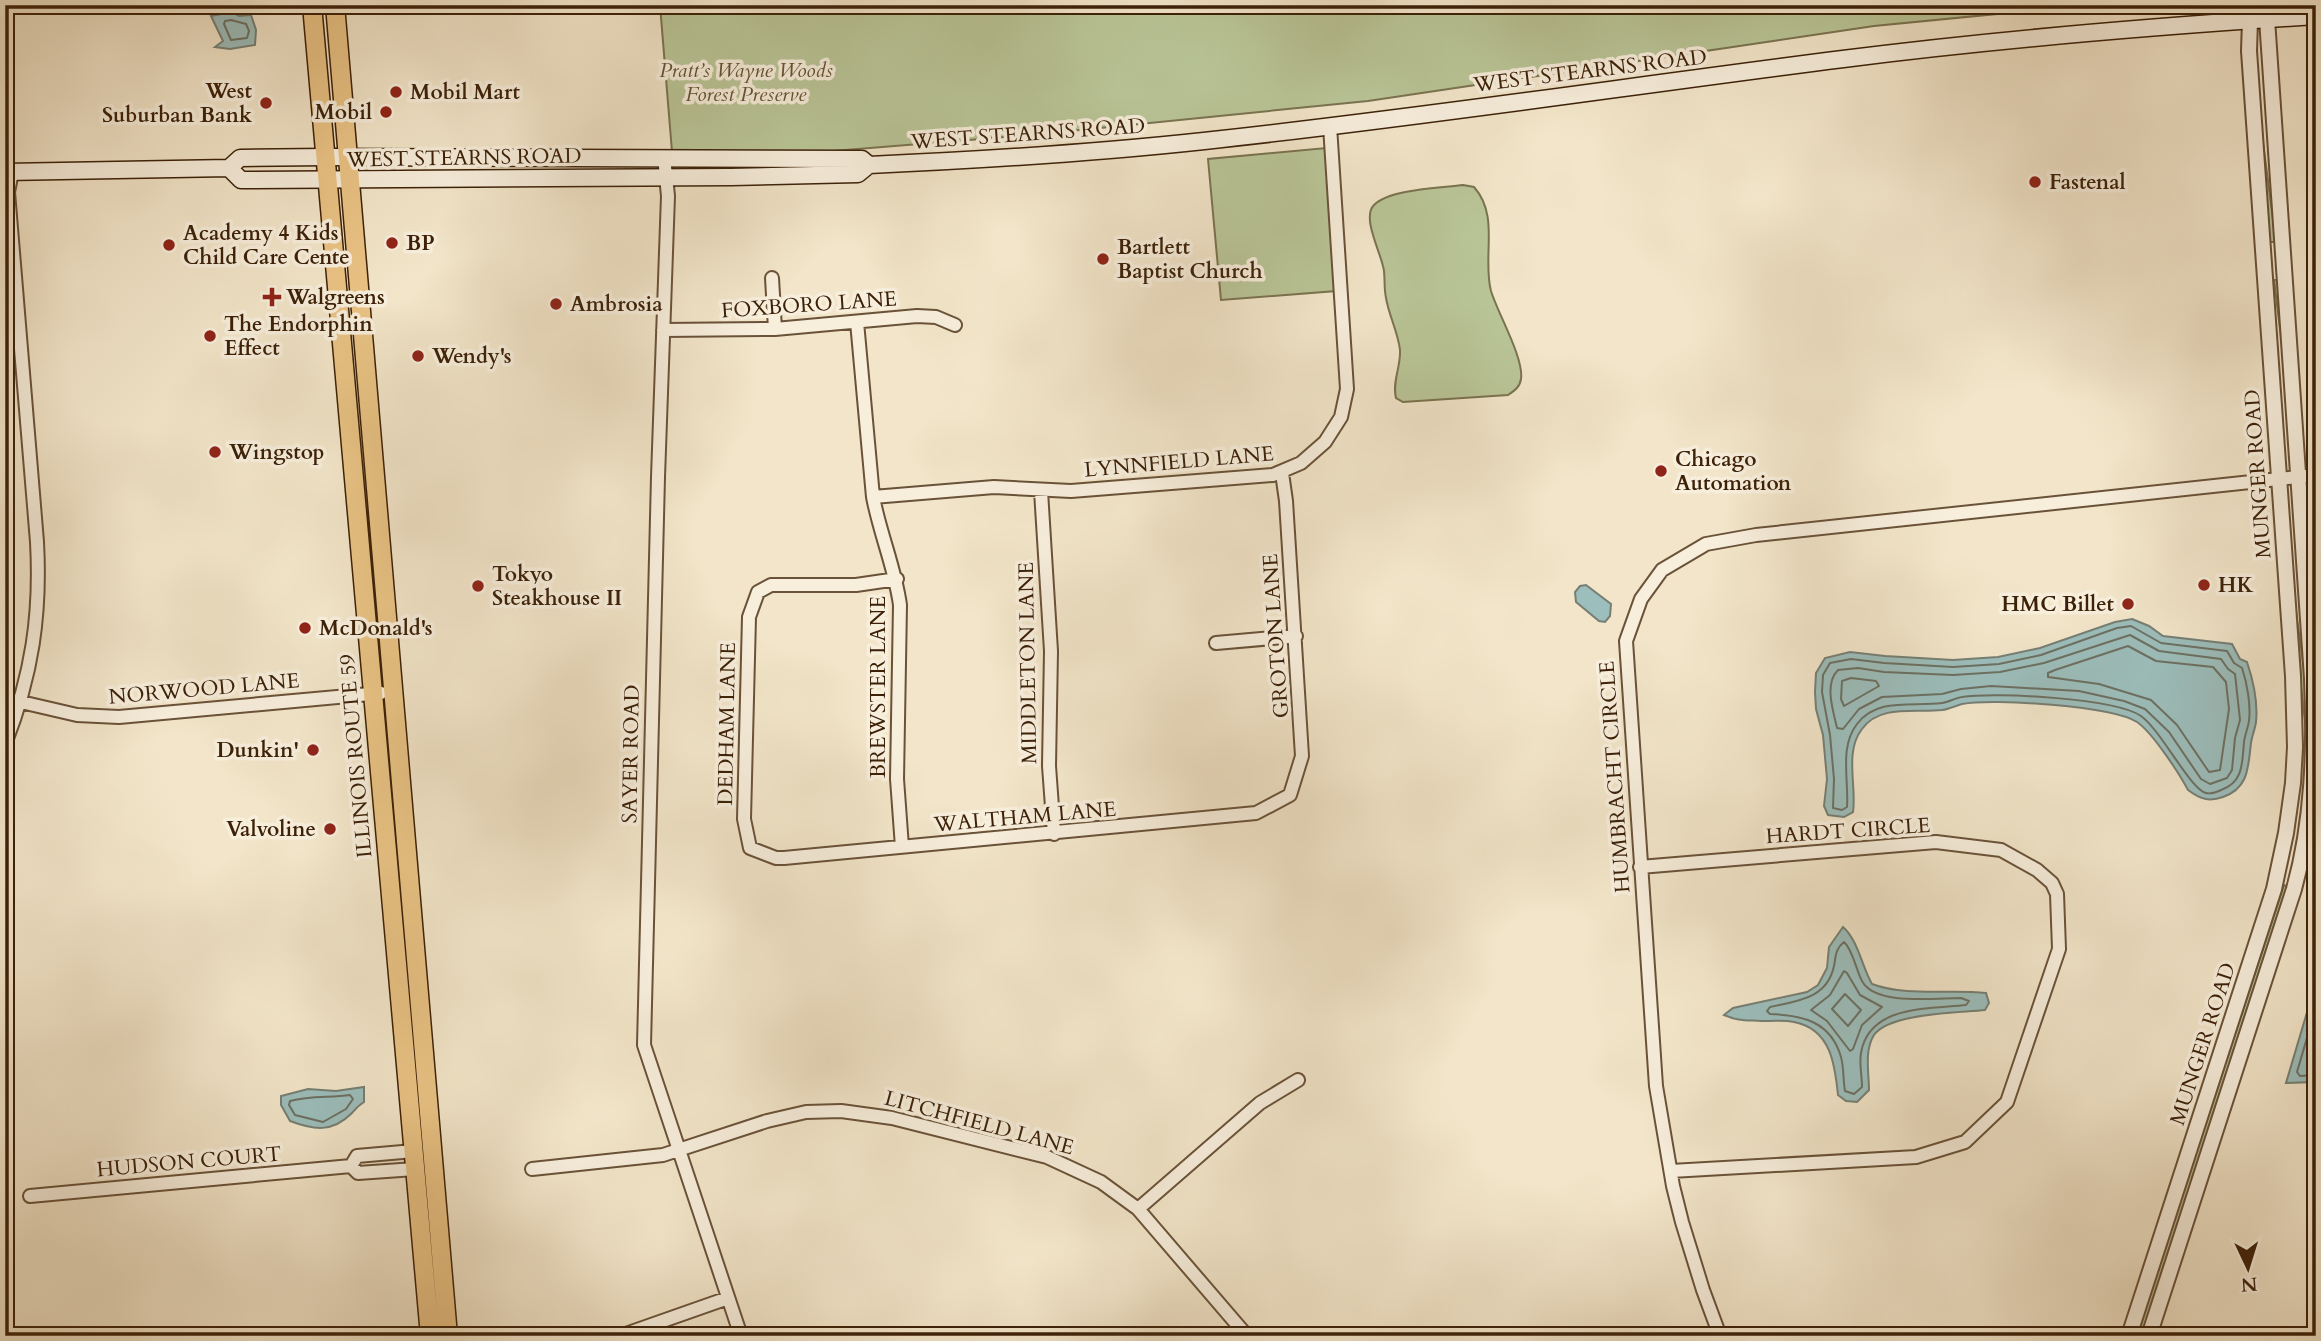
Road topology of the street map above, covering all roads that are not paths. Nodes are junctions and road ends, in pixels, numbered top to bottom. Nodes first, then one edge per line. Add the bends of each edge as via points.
1 (312, 5) edge
2 (335, 5) edge
3 (2267, 12) edge
4 (2250, 13) edge
5 (2316, 16) edge
6 (1330, 126) junction
7 (664, 157) junction
8 (326, 158) junction
9 (349, 158) junction
10 (869, 165) junction
11 (229, 168) junction
12 (9, 172) edge
13 (666, 177) junction
14 (327, 180) junction
15 (351, 180) junction
16 (772, 278) dead end
17 (857, 322) junction
18 (955, 325) dead end
19 (775, 329) junction
20 (663, 330) junction
21 (1282, 472) junction
22 (2316, 475) edge
23 (2298, 477) junction
24 (2279, 478) junction
25 (1041, 491) junction
26 (873, 497) junction
27 (897, 579) junction
28 (1296, 636) junction
29 (1216, 643) dead end
30 (383, 693) junction
31 (21, 702) junction
32 (5, 744) edge
33 (1290, 795) joint
34 (1054, 834) junction
35 (902, 848) junction
36 (760, 851) joint
37 (1640, 867) junction
38 (1298, 1080) dead end
39 (679, 1150) junction
40 (414, 1160) junction
41 (533, 1169) dead end
42 (1671, 1171) junction
43 (30, 1196) dead end
44 (1138, 1209) junction
45 (729, 1298) junction
46 (430, 1336) edge
47 (448, 1336) edge
48 (620, 1336) edge
49 (741, 1336) edge
50 (1247, 1336) edge
51 (1720, 1336) edge
52 (2129, 1336) edge
53 (2149, 1336) edge

1 - 8 main road, ILLINOIS ROUTE 59
2 - 9 main road, ILLINOIS ROUTE 59
3 - 4 main road, WEST STEARNS ROAD
3 - 5 main road, WEST STEARNS ROAD
3 - 23 street, MUNGER ROAD
4 - 6 main road, WEST STEARNS ROAD via 1845,59
4 - 24 street, MUNGER ROAD
6 - 10 main road, WEST STEARNS ROAD via 1140,147
6 - 21 street, LYNNFIELD LANE via 1346,398 1341,417 1325,442
7 - 9 main road, WEST STEARNS ROAD
7 - 10 main road, WEST STEARNS ROAD via 862,159
7 - 13 street, SAYER ROAD
8 - 9 main road, WEST STEARNS ROAD
8 - 11 main road, WEST STEARNS ROAD via 240,158
8 - 14 main road, ILLINOIS ROUTE 59
9 - 15 main road, ILLINOIS ROUTE 59
10 - 13 main road, WEST STEARNS ROAD via 858,174
11 - 12 main road, WEST STEARNS ROAD
11 - 14 main road, WEST STEARNS ROAD via 241,180
12 - 31 street via 38,562 36,626
13 - 15 main road, WEST STEARNS ROAD
13 - 20 street, SAYER ROAD
14 - 15 main road, WEST STEARNS ROAD
14 - 30 main road, ILLINOIS ROUTE 59
15 - 30 main road, ILLINOIS ROUTE 59
16 - 19 street
17 - 18 street, FOXBORO LANE via 917,316
17 - 19 street, FOXBORO LANE
17 - 26 street, BREWSTER LANE
19 - 20 street, FOXBORO LANE
20 - 39 street, SAYER ROAD via 644,1045
21 - 25 street, LYNNFIELD LANE via 1249,479
21 - 28 street, GROTON LANE
22 - 23 street, HUMBRACHT CIRCLE
23 - 24 street, HUMBRACHT CIRCLE
23 - 53 street, MUNGER ROAD via 2313,736 2300,866
24 - 37 street, HUMBRACHT CIRCLE via 1756,535 1706,544 1662,569 1641,599 1626,641
24 - 52 street, MUNGER ROAD via 2295,714 2286,833 2265,920
25 - 26 street, LYNNFIELD LANE via 994,487
25 - 34 street, MIDDLETON LANE via 1051,651 1049,766
26 - 27 street, BREWSTER LANE
27 - 35 street, BREWSTER LANE via 901,616 897,779
27 - 36 street, DEDHAM LANE via 856,585 771,586 758,592 749,617 744,819 750,848
28 - 29 street
28 - 33 street, GROTON LANE via 1303,748
30 - 31 street, NORWOOD LANE via 119,717 77,715
30 - 40 main road, ILLINOIS ROUTE 59
30 - 47 main road, ILLINOIS ROUTE 59
31 - 32 street
33 - 34 street, WALTHAM LANE via 1247,816
34 - 35 street, WALTHAM LANE
35 - 36 street, WALTHAM LANE via 784,858
37 - 42 street, HUMBRACHT CIRCLE via 1654,1066
37 - 42 street, HARDT CIRCLE via 1936,842 2001,850 2037,870 2057,894 2059,949 2007,1102 1965,1142 1916,1157
38 - 44 street via 1261,1103
39 - 41 street, LITCHFIELD LANE
39 - 44 street, LITCHFIELD LANE via 791,1115 859,1112 1048,1157 1086,1173
39 - 45 street, SAYER ROAD
40 - 43 street, HUDSON COURT via 357,1156 351,1166
40 - 46 main road, ILLINOIS ROUTE 59
42 - 51 street, HUMBRACHT CIRCLE via 1682,1222
44 - 50 street, LITCHFIELD LANE
45 - 48 street
45 - 49 street, SAYER ROAD

